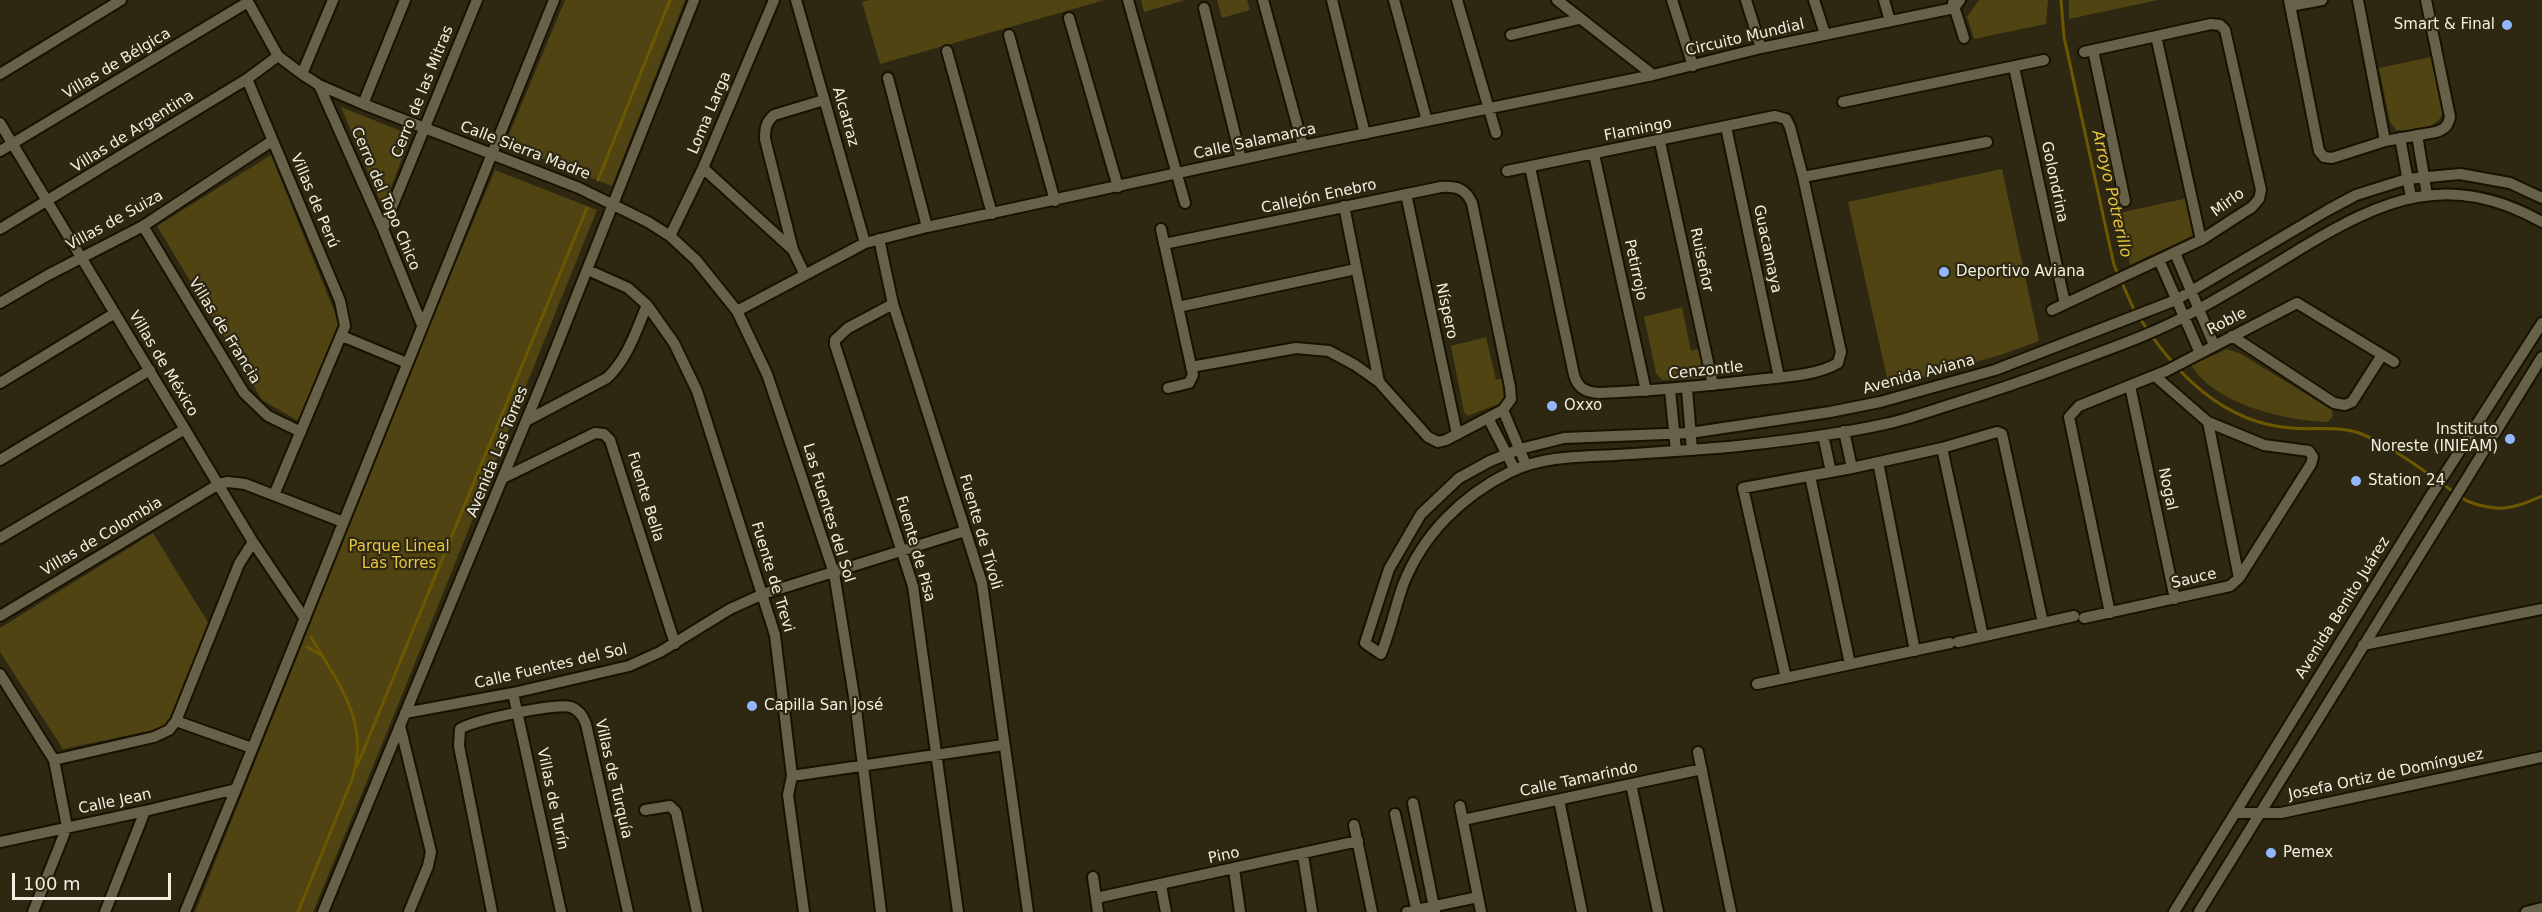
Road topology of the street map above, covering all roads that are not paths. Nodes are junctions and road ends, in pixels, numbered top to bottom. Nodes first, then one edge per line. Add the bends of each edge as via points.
1 (121, 0) edge
2 (333, 0) edge
3 (405, 0) edge
4 (477, 0) edge
5 (554, 0) edge
6 (694, 0) edge
7 (774, 0) edge
8 (796, 0) edge
9 (1128, 0) edge
10 (1263, 0) edge
11 (1332, 0) edge
12 (1394, 0) edge
13 (1457, 0) edge
14 (1557, 0) edge
15 (1746, 0) edge
16 (1814, 0) edge
17 (1884, 0) edge
18 (2322, 0) edge
19 (2358, 0) edge
20 (2426, 0) edge
21 (248, 1) edge
22 (1671, 1) edge
23 (1955, 3) edge
24 (2290, 3) edge
25 (1204, 8) dead end
26 (1069, 18) dead end
27 (1578, 19) junction
28 (1890, 21) junction
29 (1825, 34) junction
30 (1009, 35) dead end
31 (1511, 35) dead end
32 (2156, 36) junction
33 (1964, 38) dead end
34 (1761, 48) junction
35 (947, 51) dead end
36 (278, 56) junction
37 (2044, 60) dead end
38 (1693, 66) junction
39 (2014, 67) junction
40 (0, 74) edge
41 (302, 74) junction
42 (1653, 75) junction
43 (888, 78) dead end
44 (247, 79) junction
45 (319, 85) junction
46 (824, 100) junction
47 (1844, 102) dead end
48 (363, 104) junction
49 (1490, 108) junction
50 (1427, 121) junction
51 (0, 123) edge
52 (1726, 127) junction
53 (425, 129) junction
54 (1496, 133) dead end
55 (1365, 134) junction
56 (2417, 135) junction
57 (2400, 138) junction
58 (272, 141) junction
59 (2385, 141) junction
60 (1660, 142) junction
61 (1987, 142) dead end
62 (12, 144) junction
63 (1303, 146) junction
64 (0, 151) edge
65 (492, 154) junction
66 (1594, 154) junction
67 (1241, 159) junction
68 (1530, 167) junction
69 (703, 168) junction
70 (1507, 171) dead end
71 (1176, 175) junction
72 (2424, 176) junction
73 (1803, 177) junction
74 (2407, 179) junction
75 (1118, 187) junction
76 (1406, 194) junction
77 (2427, 195) junction
78 (2411, 197) junction
79 (2542, 198) edge
80 (48, 201) junction
81 (1055, 201) junction
82 (2125, 201) dead end
83 (1185, 203) dead end
84 (613, 206) junction
85 (1344, 206) junction
86 (992, 214) junction
87 (2542, 222) edge
88 (143, 226) junction
89 (927, 227) junction
90 (0, 229) edge
91 (383, 229) junction
92 (1161, 229) dead end
93 (670, 236) junction
94 (879, 239) junction
95 (2201, 240) junction
96 (865, 243) junction
97 (1164, 244) junction
98 (793, 250) junction
99 (2175, 253) junction
100 (81, 257) junction
101 (2159, 260) junction
102 (1356, 269) junction
103 (588, 270) junction
104 (805, 275) junction
105 (2192, 292) junction
106 (2176, 300) junction
107 (0, 303) edge
108 (893, 304) junction
109 (2065, 304) junction
110 (648, 305) junction
111 (1178, 307) junction
112 (2199, 309) junction
113 (2052, 310) dead end
114 (736, 311) junction
115 (115, 313) junction
116 (2184, 317) junction
117 (2542, 323) edge
118 (422, 325) junction
119 (342, 336) junction
120 (2232, 336) junction
121 (2214, 345) junction
122 (2527, 348) junction
123 (2200, 353) junction
124 (2382, 355) junction
125 (2542, 355) edge
126 (2394, 362) dead end
127 (407, 363) junction
128 (1191, 367) junction
129 (150, 370) junction
130 (2155, 376) junction
131 (1779, 378) junction
132 (1379, 382) junction
133 (0, 383) edge
134 (1713, 385) junction
135 (2130, 386) junction
136 (1168, 388) dead end
137 (1687, 389) junction
138 (1670, 390) junction
139 (1646, 391) junction
140 (1503, 410) junction
141 (1830, 412) junction
142 (1488, 418) junction
143 (526, 421) junction
144 (2208, 422) junction
145 (185, 429) junction
146 (301, 432) junction
147 (1840, 432) junction
148 (1674, 433) junction
149 (1690, 433) junction
150 (1457, 434) junction
151 (1823, 435) junction
152 (1942, 448) junction
153 (1520, 449) junction
154 (1692, 450) junction
155 (1676, 451) junction
156 (1507, 454) junction
157 (0, 460) edge
158 (1878, 462) junction
159 (1526, 465) junction
160 (1852, 468) junction
161 (1515, 470) junction
162 (1831, 472) junction
163 (1810, 476) junction
164 (503, 478) junction
165 (219, 484) junction
166 (274, 495) junction
167 (343, 522) junction
168 (965, 531) junction
169 (0, 538) edge
170 (254, 542) junction
171 (902, 552) junction
172 (834, 573) junction
173 (2240, 578) junction
174 (763, 594) junction
175 (2175, 599) junction
176 (2542, 609) edge
177 (2110, 613) junction
178 (0, 616) edge
179 (305, 619) junction
180 (2043, 623) junction
181 (1983, 636) junction
182 (675, 644) junction
183 (2363, 645) junction
184 (1915, 651) junction
185 (1850, 664) junction
186 (0, 674) edge
187 (1786, 678) junction
188 (1758, 684) dead end
189 (513, 693) junction
190 (405, 713) junction
191 (518, 713) junction
192 (176, 721) junction
193 (400, 726) junction
194 (1003, 745) junction
195 (252, 748) junction
196 (1698, 752) dead end
197 (937, 756) junction
198 (2542, 757) edge
199 (54, 760) junction
200 (863, 767) junction
201 (1702, 769) junction
202 (792, 776) junction
203 (1631, 784) junction
204 (236, 789) junction
205 (1559, 800) junction
206 (1413, 803) dead end
207 (1460, 806) dead end
208 (645, 810) dead end
209 (145, 812) junction
210 (2260, 812) junction
211 (2235, 813) junction
212 (1395, 814) dead end
213 (1463, 820) junction
214 (1354, 825) dead end
215 (68, 827) junction
216 (1358, 841) junction
217 (0, 842) edge
218 (1303, 855) junction
219 (1234, 869) junction
220 (1093, 878) dead end
221 (1161, 886) junction
222 (1478, 897) junction
223 (1096, 898) junction
224 (2542, 908) edge
225 (1435, 909) edge
226 (1413, 911) edge
227 (33, 912) edge
228 (105, 912) edge
229 (185, 912) edge
230 (323, 912) edge
231 (409, 912) edge
232 (492, 912) edge
233 (561, 912) edge
234 (628, 912) edge
235 (697, 912) edge
236 (804, 912) edge
237 (880, 912) edge
238 (958, 912) edge
239 (1028, 912) edge
240 (1098, 912) edge
241 (1166, 912) edge
242 (1240, 912) edge
243 (1312, 912) edge
244 (1372, 912) edge
245 (1481, 912) edge
246 (1582, 912) edge
247 (1658, 912) edge
248 (1731, 912) edge
249 (2175, 912) edge
250 (2199, 912) edge
251 (2526, 912) edge

1 - 40 street
2 - 41 street
3 - 48 street
4 - 53 street, Cerro de las Mitras
5 - 65 street
6 - 84 street, Avenida Las Torres
7 - 69 street, Loma Larga
8 - 46 street, Alcatraz
9 - 71 street
10 - 63 street
11 - 55 street
12 - 50 street
13 - 49 street
14 - 27 street
15 - 34 street
16 - 29 street
17 - 28 street
18 - 24 street
19 - 59 street
20 - 56 street via 2450,117 2444,129
21 - 36 street
21 - 62 street, Villas de Bélgica
22 - 38 street
23 - 28 street, Circuito Mundial
23 - 33 street
24 - 59 street via 2319,151 2332,158
25 - 67 street
26 - 75 street
27 - 31 street
27 - 42 street
28 - 29 street, Circuito Mundial
29 - 34 street, Circuito Mundial
30 - 81 street
32 - 82 street via 2089,51
32 - 95 street
32 - 95 street, Mirlo via 2211,24 2225,30 2261,190 2252,207
34 - 38 street, Circuito Mundial
35 - 86 street
36 - 41 street, Calle Sierra Madre
36 - 44 street, Villas de Argentina
37 - 39 street
38 - 42 street, Circuito Mundial
39 - 47 street
39 - 109 street, Golondrina
41 - 45 street, Calle Sierra Madre
42 - 49 street, Calle Salamanca
43 - 89 street
44 - 58 street, Villas de Perú
44 - 80 street, Villas de Argentina
45 - 48 street, Calle Sierra Madre
45 - 91 street, Cerro del Topo Chico
46 - 96 street, Alcatraz
46 - 98 street via 774,115 765,128
48 - 53 street, Calle Sierra Madre
49 - 50 street, Calle Salamanca
49 - 54 street
50 - 55 street, Calle Salamanca
51 - 62 street, Villas de México
52 - 60 street, Flamingo
52 - 73 street, Flamingo via 1775,116 1786,119
52 - 131 street, Guacamaya
53 - 65 street, Calle Sierra Madre
53 - 91 street, Cerro de las Mitras
55 - 63 street, Calle Salamanca
56 - 57 street
56 - 72 street
57 - 59 street
57 - 74 street
58 - 88 street, Villas de Suiza
58 - 119 street, Villas de Perú via 340,301 345,326
60 - 66 street, Flamingo
60 - 134 street, Ruiseñor
61 - 73 street
62 - 64 street, Villas de Bélgica
62 - 80 street, Villas de México
63 - 67 street, Calle Salamanca
65 - 84 street, Calle Sierra Madre via 579,188
65 - 118 street
66 - 68 street, Flamingo
66 - 139 street, Petirrojo
67 - 71 street, Calle Salamanca
68 - 70 street, Flamingo
68 - 139 street, Cenzontle via 1574,375 1580,387 1591,393
69 - 93 street, Loma Larga
69 - 98 street
71 - 75 street, Calle Salamanca
71 - 83 street
72 - 74 street, Avenida Aviana
72 - 77 street
72 - 79 street, Avenida Aviana via 2460,174 2484,178 2510,183
73 - 131 street, Cenzontle via 1841,352 1833,366
74 - 78 street
74 - 105 street, Avenida Aviana via 2356,195
75 - 81 street, Calle Salamanca
76 - 85 street, Callejón Enebro
76 - 140 street, Callejón Enebro via 1451,187 1468,194 1510,387 1511,399
76 - 150 street, Níspero
77 - 78 street
77 - 87 street via 2483,198
78 - 112 street via 2339,226
80 - 90 street, Villas de Argentina
80 - 100 street, Villas de México
81 - 86 street, Calle Salamanca
84 - 93 street, Calle Sierra Madre
84 - 103 street, Avenida Las Torres
85 - 97 street, Callejón Enebro
85 - 102 street
86 - 89 street, Calle Salamanca
88 - 100 street, Villas de Suiza
88 - 146 street, Villas de Francia via 244,393 268,416
89 - 94 street, Calle Salamanca
91 - 118 street, Cerro del Topo Chico
92 - 97 street
93 - 114 street, Calle Sierra Madre via 696,260
94 - 96 street, Calle Salamanca
94 - 108 street, Fuente de Tívoli
95 - 99 street, Mirlo
96 - 104 street, Calle Salamanca
97 - 111 street
98 - 104 street
99 - 101 street, Mirlo
99 - 105 street
100 - 107 street, Villas de Suiza
100 - 115 street, Villas de México
101 - 106 street
101 - 109 street, Mirlo
102 - 111 street
102 - 132 street
103 - 110 street, Fuente de Trevi via 628,288
103 - 143 street, Avenida Las Torres
104 - 114 street, Calle Salamanca
105 - 106 street, Avenida Aviana
105 - 112 street
106 - 116 street
106 - 141 street, Avenida Aviana via 1986,373
108 - 168 street, Fuente de Tívoli
108 - 171 street, Fuente de Pisa via 848,328 835,340
109 - 113 street, Mirlo
110 - 143 street via 617,369
110 - 174 street, Fuente de Trevi via 674,344 697,392
111 - 128 street
112 - 116 street
112 - 121 street
114 - 172 street, Las Fuentes del Sol via 767,374
115 - 129 street, Villas de México
115 - 133 street
116 - 123 street
116 - 147 street via 2003,389 1888,423
117 - 122 street, Avenida Benito Juárez
118 - 127 street
119 - 127 street
119 - 146 street, Villas de Perú
120 - 121 street, Roble
120 - 124 street, Roble via 2297,303
120 - 124 street via 2334,403 2345,405 2352,402
121 - 123 street, Roble
122 - 125 street
122 - 211 street, Avenida Benito Juárez via 2446,471
123 - 130 street, Roble
124 - 126 street, Roble
125 - 183 street
127 - 167 street
128 - 132 street via 1313,348 1340,355
128 - 136 street via 1190,382
129 - 145 street, Villas de México
129 - 157 street
130 - 135 street, Roble
130 - 144 street
131 - 134 street, Cenzontle
132 - 150 street via 1433,441 1442,442
134 - 137 street, Cenzontle
135 - 175 street, Nogal
135 - 177 street, Roble via 2079,406 2069,417
137 - 138 street, Cenzontle
137 - 149 street
138 - 139 street, Cenzontle
138 - 148 street
140 - 142 street
140 - 153 street
141 - 147 street
141 - 149 street, Avenida Aviana
142 - 150 street
142 - 156 street
143 - 164 street, Avenida Las Torres
144 - 173 street
144 - 173 street, Sauce via 2264,445 2309,451 2313,457
145 - 165 street, Villas de México
145 - 169 street
146 - 166 street, Villas de Perú
147 - 151 street
147 - 160 street
148 - 149 street, Avenida Aviana
148 - 153 street, Avenida Aviana via 1564,438
148 - 155 street
149 - 154 street
151 - 154 street
151 - 162 street
152 - 158 street
152 - 180 street via 1997,432 2002,434
152 - 181 street
153 - 156 street, Avenida Aviana
153 - 159 street
154 - 155 street
155 - 159 street via 1576,457
156 - 161 street
156 - 161 street, Avenida Aviana via 1459,478 1420,514 1389,569 1365,643 1381,654 1402,587 1423,544 1464,501
158 - 160 street
158 - 184 street
159 - 161 street
160 - 162 street
162 - 163 street
163 - 185 street
163 - 187 street via 1743,488
164 - 182 street, Fuente Bella via 595,433 604,434 610,440
164 - 190 street, Avenida Las Torres
165 - 166 street via 237,482
165 - 170 street, Villas de México
165 - 178 street, Villas de Colombia
166 - 167 street
167 - 179 street
168 - 171 street, Calle Fuentes del Sol
168 - 194 street, Fuente de Tívoli via 982,583
170 - 179 street, Villas de México
170 - 192 street via 231,582
171 - 172 street, Calle Fuentes del Sol
171 - 197 street, Fuente de Pisa via 919,618
172 - 174 street, Calle Fuentes del Sol
172 - 200 street, Las Fuentes del Sol
173 - 175 street, Sauce via 2221,589
174 - 182 street, Calle Fuentes del Sol via 730,609
174 - 202 street, Fuente de Trevi via 775,635
175 - 177 street, Sauce
176 - 183 street
177 - 180 street, Sauce
179 - 195 street
180 - 181 street, Sauce
181 - 184 street, Sauce
182 - 189 street, Calle Fuentes del Sol via 629,666
183 - 210 street
184 - 185 street, Sauce
185 - 187 street, Sauce
186 - 199 street
187 - 188 street, Sauce
189 - 190 street, Calle Fuentes del Sol
189 - 191 street, Villas de Turín
190 - 193 street, Avenida Las Torres
191 - 232 street, Villas de Turquía via 466,725 457,735
191 - 233 street, Villas de Turín
191 - 234 street, Villas de Turquía via 568,706 582,714
192 - 195 street
192 - 199 street via 169,730 154,736
193 - 230 street, Avenida Las Torres
193 - 231 street via 430,852
194 - 197 street
194 - 239 street, Fuente de Tívoli
195 - 204 street
196 - 201 street
197 - 200 street
197 - 238 street, Fuente de Pisa
198 - 210 street, Josefa Ortiz de Domínguez via 2291,811
199 - 215 street
200 - 202 street
200 - 237 street, Las Fuentes del Sol
201 - 203 street, Calle Tamarindo
201 - 248 street
202 - 236 street, Fuente de Trevi via 788,795
203 - 205 street, Calle Tamarindo
203 - 247 street
204 - 209 street, Calle Jean
204 - 229 street
205 - 213 street, Calle Tamarindo
205 - 246 street
206 - 225 street
207 - 213 street
208 - 235 street via 665,805 673,808
209 - 215 street, Calle Jean
209 - 228 street
210 - 211 street, Josefa Ortiz de Domínguez
210 - 250 street
211 - 249 street, Avenida Benito Juárez
212 - 226 street
213 - 222 street
214 - 216 street
215 - 217 street, Calle Jean
215 - 227 street
216 - 218 street, Pino
216 - 244 street
218 - 219 street, Pino
218 - 243 street
219 - 221 street, Pino
219 - 242 street
220 - 223 street
221 - 223 street, Pino
221 - 241 street
222 - 225 street
222 - 245 street
223 - 240 street
224 - 251 street
225 - 226 street

